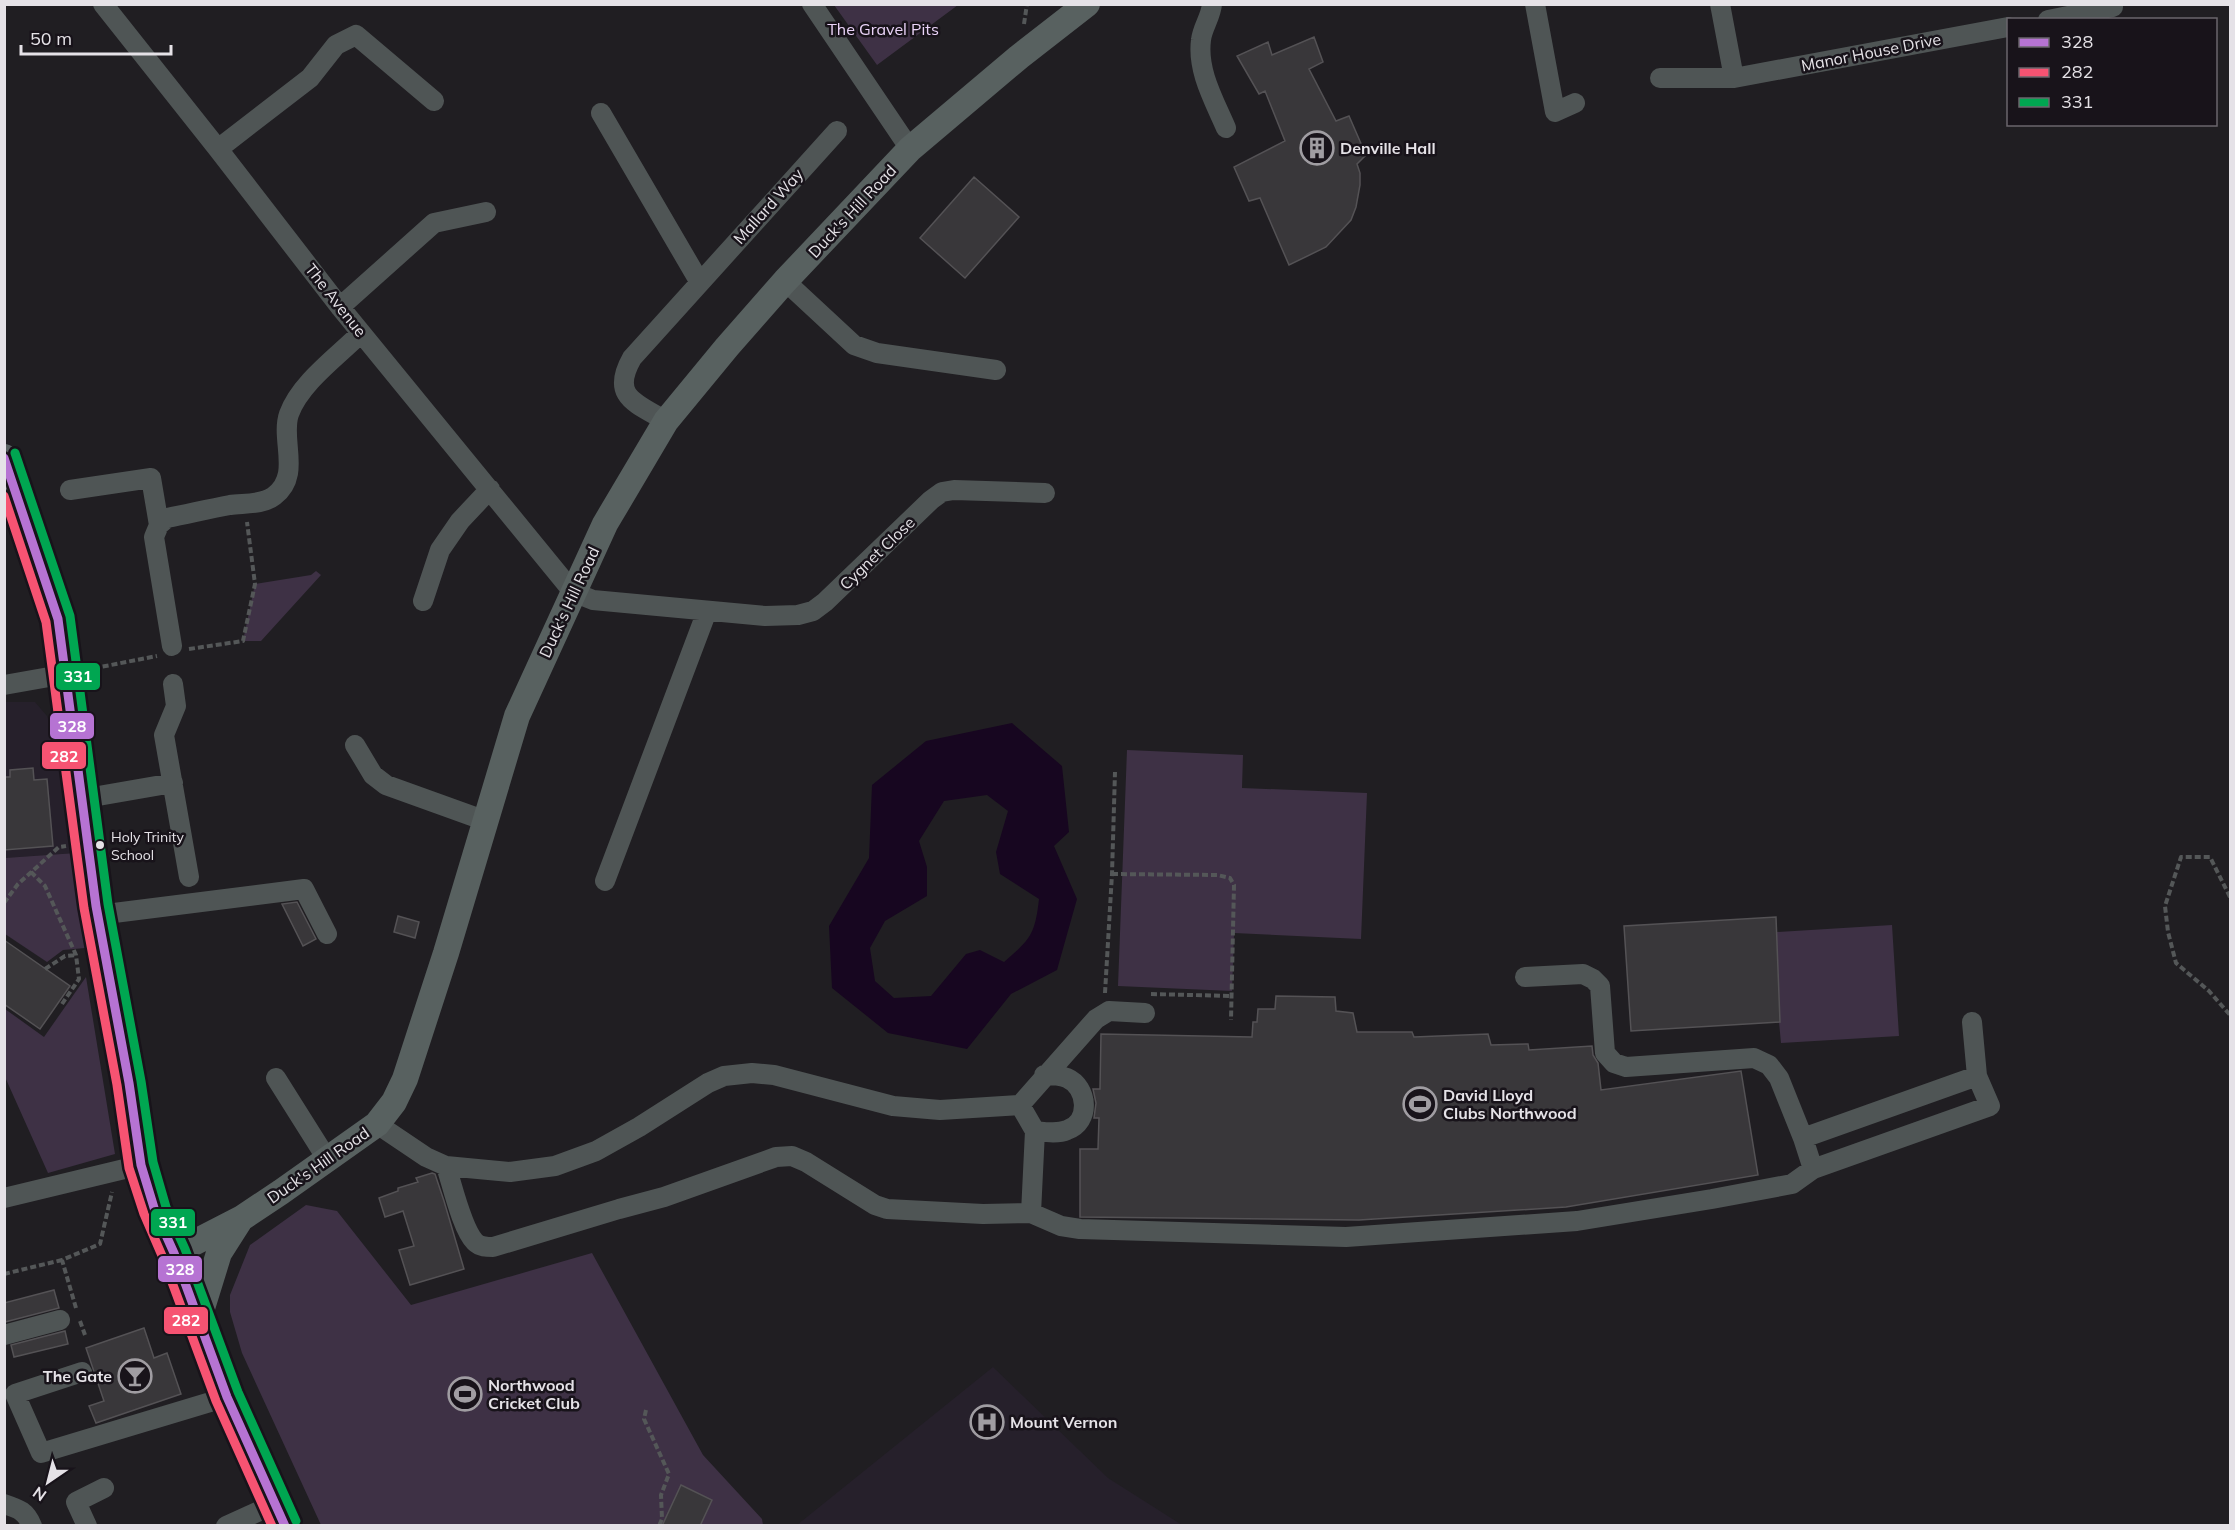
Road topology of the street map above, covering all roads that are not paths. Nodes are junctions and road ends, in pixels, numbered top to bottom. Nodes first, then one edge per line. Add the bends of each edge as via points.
1 (103, 4) edge
2 (812, 4) edge
3 (1087, 4) edge
4 (1212, 4) edge
5 (1534, 4) edge
6 (1720, 4) edge
7 (2113, 7) dead end
8 (2058, 18) edge
9 (2007, 27) edge
10 (1660, 78) dead end
11 (1734, 78) junction
12 (434, 101) dead end
13 (1575, 103) dead end
14 (601, 113) dead end
15 (1226, 128) dead end
16 (837, 131) dead end
17 (218, 149) junction
18 (910, 149) junction
19 (486, 212) dead end
20 (699, 281) junction
21 (786, 281) junction
22 (340, 307) junction
23 (361, 333) junction
24 (996, 370) dead end
25 (666, 421) junction
26 (4, 457) edge
27 (490, 489) junction
28 (70, 490) dead end
29 (1045, 493) dead end
30 (159, 525) junction
31 (573, 592) junction
32 (423, 601) dead end
33 (707, 611) junction
34 (173, 649) road end
35 (66, 674) junction
36 (173, 684) dead end
37 (4, 685) edge
38 (355, 745) dead end
39 (173, 783) junction
40 (81, 799) junction
41 (486, 821) junction
42 (189, 877) dead end
43 (605, 881) dead end
44 (98, 915) junction
45 (327, 934) dead end
46 (1525, 977) dead end
47 (1147, 1003) road end
48 (1972, 1022) dead end
49 (1044, 1075) junction
50 (1977, 1076) junction
51 (276, 1078) dead end
52 (1020, 1105) junction
53 (377, 1124) junction
54 (1035, 1131) junction
55 (1803, 1138) junction
56 (327, 1159) junction
57 (141, 1165) junction
58 (446, 1166) junction
59 (1813, 1169) junction
60 (4, 1198) edge
61 (1031, 1213) junction
62 (242, 1218) junction
63 (174, 1253) junction
64 (60, 1320) dead end
65 (198, 1321) junction
66 (4, 1335) edge
67 (82, 1372) dead end
68 (227, 1397) junction
69 (104, 1488) dead end
70 (280, 1515) edge
71 (87, 1526) edge
72 (226, 1526) edge

1 - 17 street, The Avenue
2 - 18 street
3 - 18 main road, Duck's Hill Road
4 - 15 street via 1201,38 1202,69
5 - 13 street via 1555,111
6 - 11 street
7 - 8 street
9 - 11 street, Manor House Drive
10 - 11 street, Manor House Drive
12 - 17 street via 356,35 336,45 310,78
14 - 20 street
16 - 20 street, Mallard Way
17 - 22 street, The Avenue
18 - 21 main road, Duck's Hill Road
19 - 22 street via 434,223
20 - 25 street, Mallard Way via 632,358 623,374 623,389 630,399
21 - 24 street via 854,345 877,353
21 - 25 main road, Duck's Hill Road
22 - 23 street, The Avenue
23 - 27 street, The Avenue
23 - 30 street via 301,391 288,416 291,462 285,483 274,496 167,518
25 - 31 main road, Duck's Hill Road via 605,524
26 - 35 main road via 58,619
27 - 31 street, The Avenue
27 - 32 street via 440,550
28 - 30 street via 151,478
29 - 33 street, Cygnet Close via 942,492 813,611 765,616
30 - 34 street via 154,537
31 - 33 street, Cygnet Close via 593,600
31 - 41 main road, Duck's Hill Road via 517,716
33 - 43 street
35 - 37 street
35 - 40 main road
36 - 39 street via 176,706 164,735
38 - 41 street via 373,775 386,785
39 - 40 street
39 - 42 street
40 - 44 main road
41 - 53 main road, Duck's Hill Road via 405,1079
44 - 45 street via 304,889
44 - 57 main road
46 - 55 street via 1583,974 1593,979 1600,986 1605,1053 1614,1063 1626,1067 1754,1058 1769,1065 1779,1078
47 - 49 street via 1109,1011 1096,1019
48 - 50 street
49 - 52 street
49 - 54 street via 1058,1075 1082,1090 1083,1111 1068,1130
50 - 55 street
50 - 59 street via 1990,1106
51 - 56 street
52 - 54 street
52 - 58 street via 940,1110 893,1106 774,1075 752,1073 724,1076 708,1083 596,1151 555,1166 510,1172
53 - 56 main road, Duck's Hill Road
53 - 58 street
54 - 61 street
55 - 59 street
56 - 62 main road, Duck's Hill Road
57 - 60 street
57 - 63 main road via 155,1211
58 - 61 street via 466,1224 475,1242 483,1247 664,1197 776,1157 792,1156 875,1206 887,1209
59 - 61 street via 1792,1184 1577,1221 1346,1237 1080,1229 1061,1226
62 - 63 main road, Duck's Hill Road
62 - 65 main road via 219,1253
63 - 65 main road
64 - 66 street
65 - 68 main road
67 - 68 street via 15,1394 41,1453
68 - 70 main road
69 - 71 street via 76,1502
70 - 72 street

